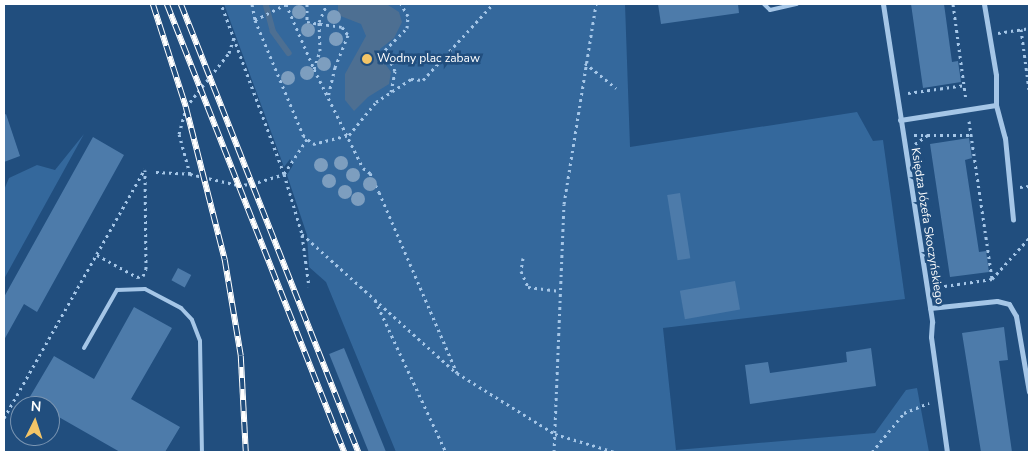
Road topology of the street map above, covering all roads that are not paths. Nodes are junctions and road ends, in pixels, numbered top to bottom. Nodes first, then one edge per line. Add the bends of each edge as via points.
1 (764, 4) edge
2 (797, 4) edge
3 (883, 4) edge
4 (984, 4) edge
5 (996, 104) junction
6 (900, 120) junction
7 (1013, 220) dead end
8 (930, 308) junction
9 (84, 348) dead end
10 (1029, 392) edge
11 (202, 452) edge
12 (947, 452) edge

1 - 2 lane via 770,10
3 - 6 street, Księdza Józefa Skoczyńskiego
4 - 5 street via 996,76
5 - 6 street
5 - 7 street via 1005,138
6 - 8 street, Księdza Józefa Skoczyńskiego
8 - 10 street via 997,301 1009,304 1016,316
8 - 12 street, Księdza Józefa Skoczyńskiego
9 - 11 lane via 117,290 145,289 181,308 192,320 200,341

